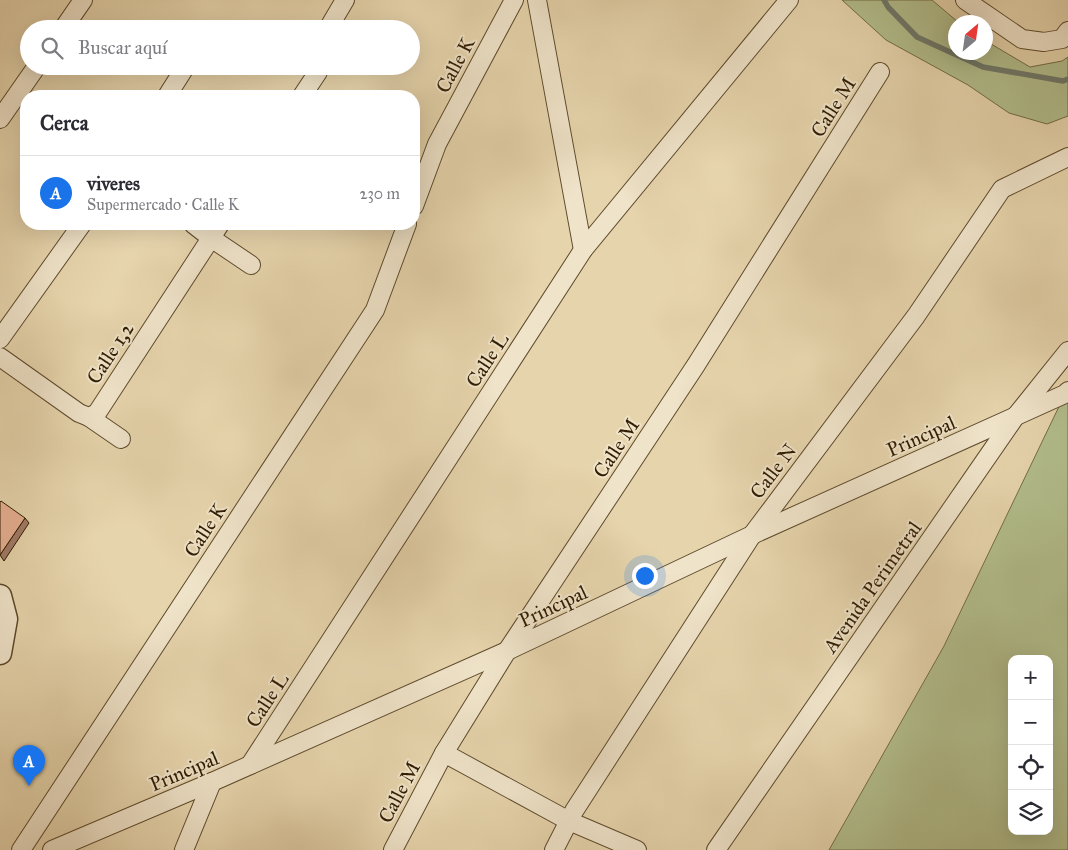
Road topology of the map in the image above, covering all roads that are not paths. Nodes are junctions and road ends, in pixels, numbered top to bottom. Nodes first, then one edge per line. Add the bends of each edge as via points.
1 (83, 0) edge
2 (345, 0) edge
3 (514, 0) edge
4 (537, 0) edge
5 (789, 0) edge
6 (965, 0) edge
7 (69, 20) edge
8 (334, 20) edge
9 (1065, 35) edge
10 (880, 72) dead end
11 (33, 75) edge
12 (180, 75) edge
13 (316, 75) edge
14 (26, 90) edge
15 (171, 90) edge
16 (306, 90) edge
17 (20, 101) edge
18 (0, 119) edge
19 (1068, 157) edge
20 (420, 190) edge
21 (78, 230) edge
22 (405, 230) edge
23 (215, 231) edge
24 (583, 250) junction
25 (251, 265) dead end
26 (0, 339) edge
27 (1068, 351) edge
28 (0, 357) edge
29 (1068, 391) edge
30 (89, 417) junction
31 (1015, 417) junction
32 (121, 439) dead end
33 (752, 535) junction
34 (0, 596) edge
35 (507, 651) junction
36 (0, 653) edge
37 (444, 753) junction
38 (250, 765) junction
39 (212, 782) junction
40 (569, 821) junction
41 (21, 850) edge
42 (52, 850) edge
43 (184, 850) edge
44 (393, 850) edge
45 (554, 850) edge
46 (637, 850) edge
47 (716, 850) edge

1 - 7 street
2 - 8 street
3 - 20 street, Calle K via 437,144
4 - 24 street
5 - 24 street, Calle L
6 - 9 street via 1022,39 1044,42
10 - 35 street, Calle M via 696,365
11 - 14 street
12 - 15 street
13 - 16 street
17 - 18 street
19 - 33 street, Calle N via 1002,189 916,316
21 - 26 street
22 - 41 street, Calle K via 375,310
23 - 25 street
23 - 30 street, Calle 1,2 via 97,413
24 - 38 street, Calle L
27 - 31 street, Avenida Perimetral
28 - 30 street via 78,413
29 - 31 street, Principal
30 - 32 street
31 - 33 street, Principal
31 - 47 street, Avenida Perimetral
33 - 35 street, Principal
33 - 40 street, Calle N
34 - 36 street via 6,619
35 - 37 street, Calle M
35 - 38 street, Principal
37 - 40 street
37 - 44 street, Calle M
38 - 39 street, Principal
39 - 42 street, Principal
39 - 43 street
40 - 45 street, Calle N
40 - 46 street

